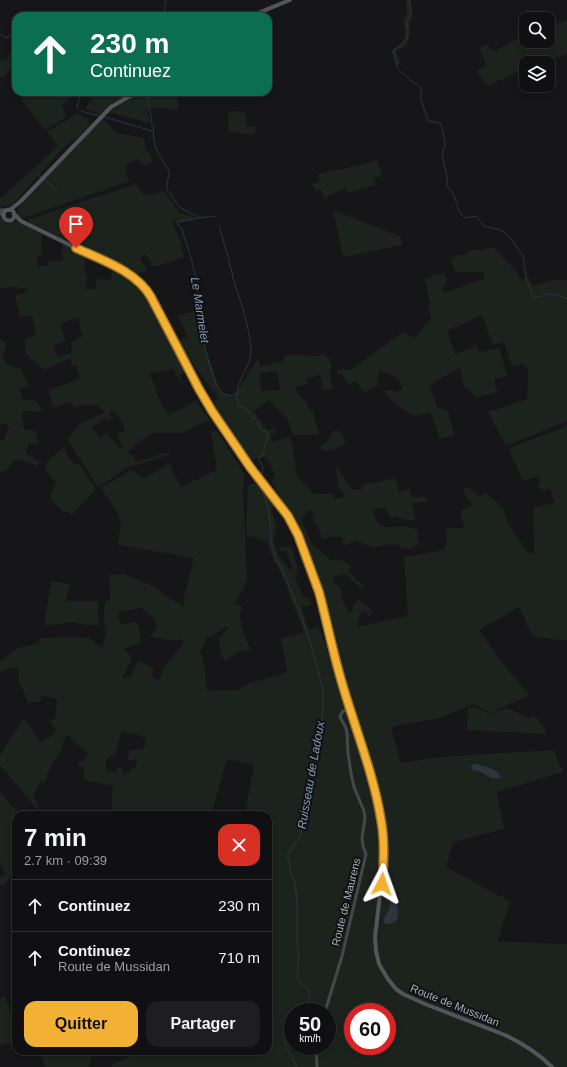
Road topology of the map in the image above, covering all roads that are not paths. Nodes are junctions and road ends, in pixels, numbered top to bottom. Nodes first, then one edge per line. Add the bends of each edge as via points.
1 (290, 0) edge
2 (261, 12) edge
3 (130, 96) edge
4 (0, 211) edge
5 (11, 212) junction
6 (3, 216) junction
7 (12, 220) junction
8 (21, 221) junction
9 (263, 484) junction
10 (306, 557) junction
11 (349, 708) junction
12 (328, 1003) edge
13 (316, 1055) edge
14 (317, 1067) edge
15 (552, 1067) edge

1 - 2 main road
3 - 5 main road via 103,114
4 - 5 main road
4 - 6 main road
5 - 6 main road via 3,213
5 - 7 main road via 14,217
5 - 8 main road
6 - 7 main road via 7,220
7 - 8 main road
8 - 9 main road via 132,278 143,288 156,306 199,389 221,425
9 - 10 main road via 287,517
9 - 10 main road via 288,516
10 - 11 main road via 319,592 339,680
11 - 12 main road, Route de Maurens via 342,712 340,717 346,728 354,787 364,811 362,838 366,854 342,956
11 - 15 main road, Route de Mussidan via 382,821 383,869 375,937 379,964 396,989 412,999 516,1040
13 - 14 main road

